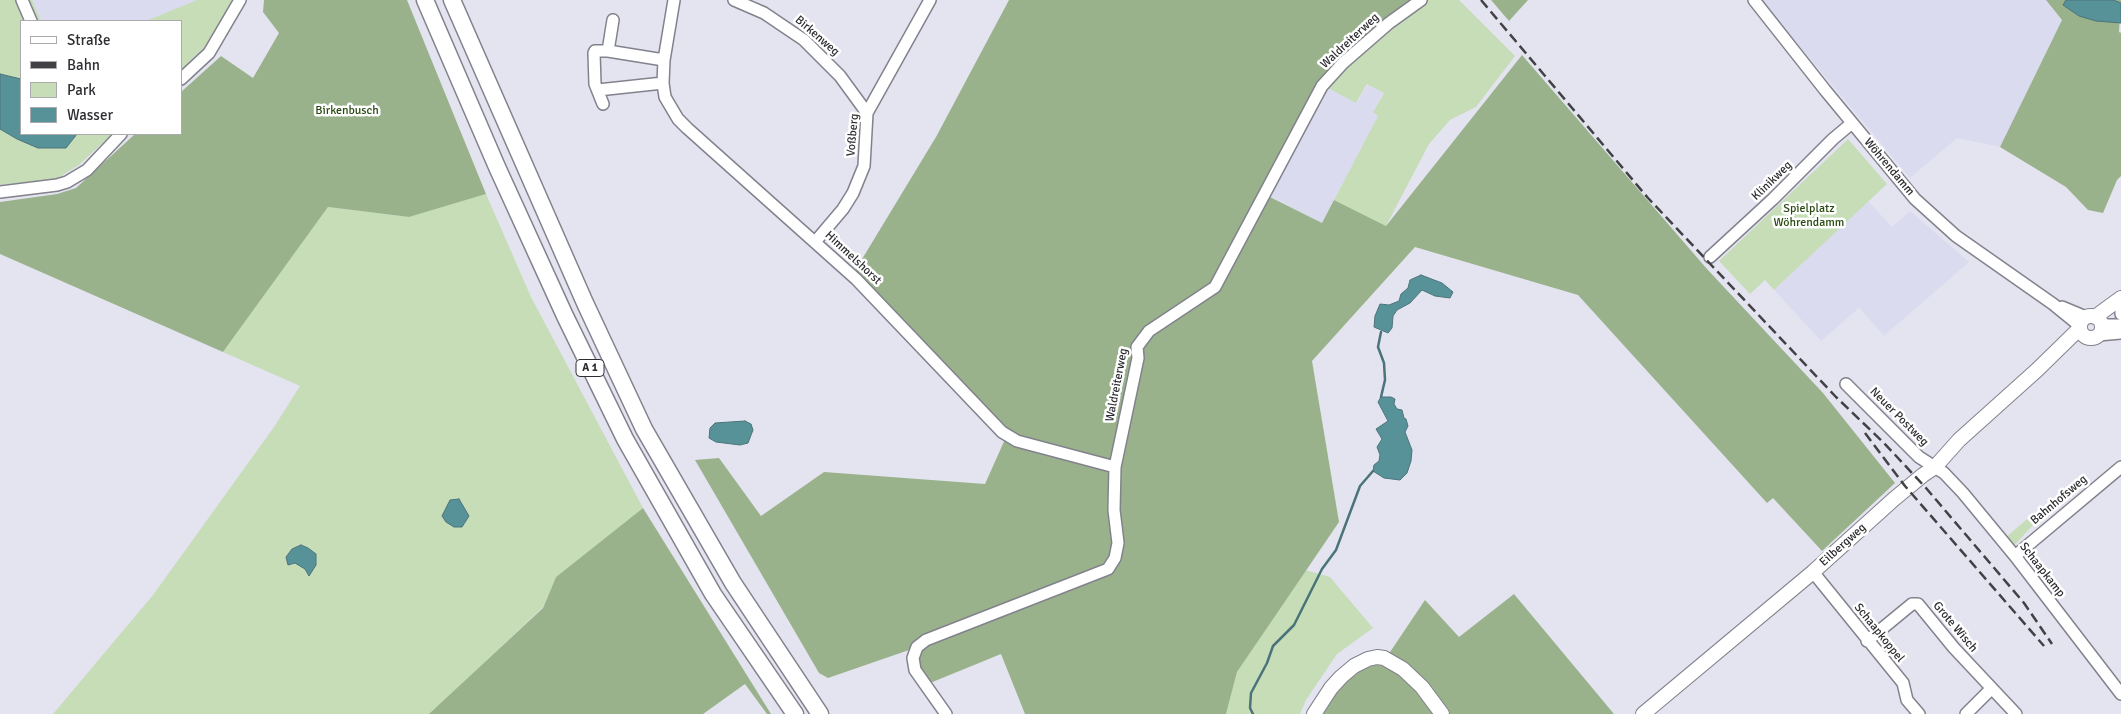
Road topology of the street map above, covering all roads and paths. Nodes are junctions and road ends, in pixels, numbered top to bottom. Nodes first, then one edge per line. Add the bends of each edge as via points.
1 (22, 0) edge
2 (240, 0) edge
3 (425, 0) edge
4 (452, 0) edge
5 (674, 0) edge
6 (734, 0) edge
7 (930, 0) edge
8 (1421, 0) edge
9 (1754, 0) edge
10 (32, 20) edge
11 (613, 20) dead end
12 (608, 51) junction
13 (664, 60) junction
14 (182, 78) edge
15 (663, 83) junction
16 (598, 90) junction
17 (603, 104) dead end
18 (867, 113) junction
19 (1852, 123) junction
20 (120, 135) edge
21 (0, 192) edge
22 (815, 242) junction
23 (1710, 257) dead end
24 (2121, 298) edge
25 (2121, 303) edge
26 (2121, 310) edge
27 (2121, 314) edge
28 (2121, 325) edge
29 (2091, 326) junction
30 (2121, 333) edge
31 (1846, 384) dead end
32 (1115, 466) junction
33 (1935, 467) junction
34 (2121, 467) edge
35 (2015, 556) junction
36 (1813, 572) junction
37 (1867, 641) junction
38 (1991, 690) junction
39 (2121, 694) edge
40 (795, 714) edge
41 (820, 714) edge
42 (946, 714) edge
43 (1314, 714) edge
44 (1442, 714) edge
45 (1644, 714) edge
46 (1919, 714) edge
47 (1966, 714) edge
48 (2016, 714) edge

1 - 10 street
2 - 14 street via 209,53
3 - 40 highway, A 1 via 497,168 625,440 713,594
4 - 41 highway, A 1 via 584,303 644,429 733,583
5 - 13 street, Himmelshorst
6 - 18 street, Birkenweg via 764,13 804,40 840,76
7 - 18 street, Voßberg
8 - 32 street, Waldreiterweg via 1389,23 1322,86 1216,287 1149,330 1137,347 1138,358
9 - 19 street, Wöhrendamm
11 - 12 street
12 - 13 street
12 - 16 street via 594,53
13 - 15 street, Himmelshorst
15 - 16 street
15 - 22 street, Himmelshorst via 665,97 678,119
16 - 17 street
18 - 22 street, Voßberg via 865,155 859,178 843,209
19 - 23 street, Klinikweg
19 - 29 street, Wöhrendamm via 1901,184 1956,236 2053,304
20 - 21 street via 87,170 67,182
22 - 32 street, Himmelshorst via 878,300 1002,432 1017,441
24 - 29 main road
25 - 29 main road
26 - 27 street
28 - 29 street, Wöhrendamm
29 - 30 street, Wöhrendamm
29 - 33 main road, Eilbergweg via 1959,440
31 - 33 street, Neuer Postweg via 1919,457
32 - 42 street, Waldreiterweg via 1114,510 1118,543 1115,558 1108,569 926,640 917,647 913,658 915,670
33 - 35 street, Schaapkamp via 1951,479
33 - 36 main road, Eilbergweg
34 - 35 street, Bahnhofsweg
35 - 39 street, Schaapkamp
36 - 37 street, Schaapkoppel
36 - 45 main road, Eilbergweg
37 - 38 street, Grote Wisch via 1912,604 1918,604
37 - 46 street, Schaapkoppel via 1903,683 1907,700
38 - 47 street
38 - 48 street, Grote Wisch
43 - 44 main road via 1341,677 1354,666 1377,657 1403,669 1422,687

